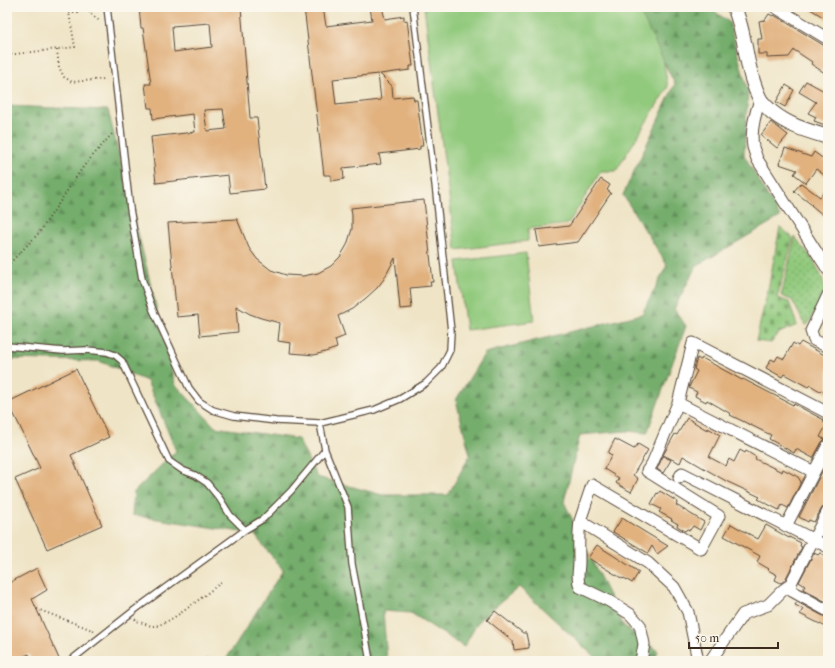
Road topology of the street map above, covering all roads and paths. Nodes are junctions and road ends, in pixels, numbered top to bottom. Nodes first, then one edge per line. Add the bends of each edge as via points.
1 (68, 7) edge
2 (107, 7) edge
3 (413, 7) edge
4 (734, 7) edge
5 (775, 7) edge
6 (89, 8) edge
7 (69, 13) junction
8 (110, 26) junction
9 (828, 39) edge
10 (57, 50) junction
11 (7, 55) edge
12 (115, 79) junction
13 (760, 100) junction
14 (121, 125) junction
15 (828, 137) edge
16 (7, 266) edge
17 (828, 270) edge
18 (828, 295) edge
19 (7, 346) edge
20 (828, 347) edge
21 (678, 403) junction
22 (828, 413) edge
23 (320, 423) junction
24 (828, 445) edge
25 (324, 450) junction
26 (814, 472) junction
27 (679, 478) dead end
28 (828, 511) edge
29 (580, 521) junction
30 (786, 526) junction
31 (245, 530) junction
32 (813, 539) junction
33 (828, 546) edge
34 (221, 583) dead end
35 (790, 585) junction
36 (37, 609) dead end
37 (828, 610) edge
38 (130, 614) junction
39 (104, 634) junction
40 (208, 655) dead end
41 (70, 661) edge
42 (205, 661) edge
43 (370, 661) edge
44 (641, 661) edge
45 (698, 661) edge
46 (710, 661) edge

1 - 7 path
2 - 8 lane
3 - 23 lane via 452,331 450,350 441,368 431,378 400,399 374,410
4 - 13 street via 745,42 752,80
5 - 9 street
6 - 7 path
6 - 8 path via 96,18
7 - 10 path via 75,47
8 - 12 lane
10 - 11 path
10 - 12 path via 59,67 64,77 72,82
12 - 14 lane
13 - 15 street via 790,125
13 - 17 street via 752,137 757,159
14 - 16 path via 83,167 38,233
14 - 23 lane via 130,209 142,279 153,310 189,388 199,401 212,410 234,416
18 - 20 street via 811,331 814,340
19 - 31 lane via 63,351 87,350 115,355 122,361 170,461 207,483 230,515
21 - 22 street via 693,343
21 - 26 street
21 - 29 street via 647,471 718,516 701,549 592,485
23 - 25 lane
24 - 26 street
25 - 31 lane via 291,491 263,519
25 - 43 lane via 348,507 352,564
26 - 30 street
27 - 30 street via 682,473
28 - 32 street
29 - 44 street via 577,580 580,587 630,614 640,625 644,644
29 - 45 street via 648,563 674,587 688,612
30 - 32 street
31 - 38 lane
32 - 33 street
32 - 35 street
34 - 38 path via 168,621 153,626 136,621
35 - 37 street via 792,592
35 - 46 street via 768,606 743,614
36 - 39 path
38 - 39 lane
39 - 41 lane
40 - 42 path

